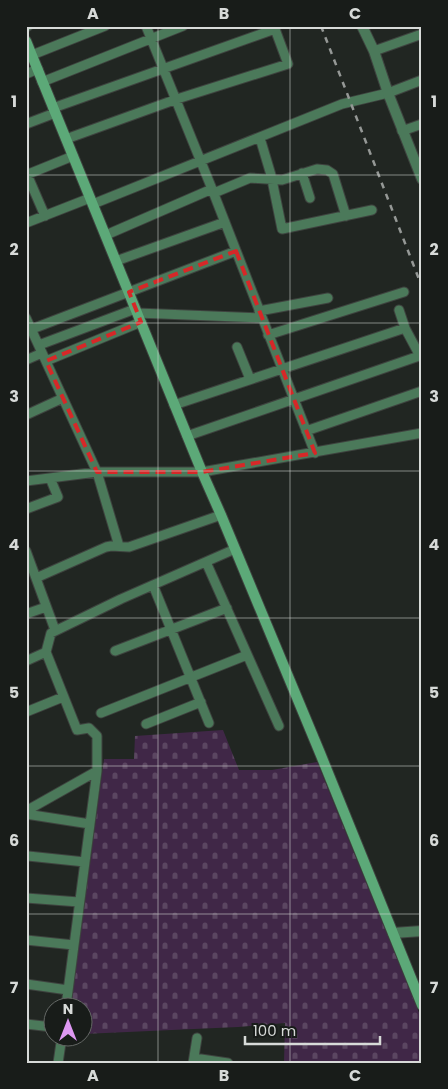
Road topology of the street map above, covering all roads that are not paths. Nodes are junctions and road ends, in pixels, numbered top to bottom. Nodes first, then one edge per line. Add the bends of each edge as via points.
1 (105, 26) edge
2 (146, 26) edge
3 (183, 26) edge
4 (362, 26) edge
5 (274, 28) edge
6 (422, 34) edge
7 (151, 38) junction
8 (26, 41) edge
9 (374, 51) junction
10 (32, 55) junction
11 (163, 68) junction
12 (38, 69) junction
13 (26, 74) edge
14 (422, 80) edge
15 (42, 82) junction
16 (388, 93) junction
17 (177, 99) junction
18 (54, 111) junction
19 (26, 124) edge
20 (422, 124) edge
21 (402, 131) junction
22 (66, 138) junction
23 (260, 138) junction
24 (73, 156) junction
25 (201, 160) junction
26 (420, 168) edge
27 (27, 174) edge
28 (302, 174) junction
29 (272, 179) junction
30 (422, 179) edge
31 (213, 191) junction
32 (310, 198) dead end
33 (91, 201) junction
34 (372, 210) dead end
35 (45, 216) junction
36 (346, 216) junction
37 (225, 222) junction
38 (26, 224) edge
39 (106, 235) junction
40 (236, 251) junction
41 (116, 261) junction
42 (129, 292) junction
43 (404, 292) dead end
44 (328, 298) dead end
45 (399, 310) dead end
46 (260, 314) junction
47 (138, 315) junction
48 (26, 318) edge
49 (405, 328) junction
50 (32, 330) junction
51 (268, 335) junction
52 (237, 347) dead end
53 (42, 353) junction
54 (421, 356) edge
55 (26, 360) edge
56 (281, 368) junction
57 (250, 379) junction
58 (422, 391) edge
59 (63, 398) junction
60 (294, 400) junction
61 (174, 405) junction
62 (26, 415) edge
63 (306, 431) junction
64 (422, 433) edge
65 (187, 436) junction
66 (314, 453) junction
67 (97, 472) junction
68 (202, 472) junction
69 (50, 478) junction
70 (26, 481) edge
71 (26, 509) edge
72 (221, 515) junction
73 (119, 546) junction
74 (235, 549) junction
75 (26, 551) edge
76 (206, 562) junction
77 (28, 567) edge
78 (36, 578) junction
79 (153, 585) junction
80 (46, 607) junction
81 (226, 608) junction
82 (26, 614) edge
83 (55, 630) junction
84 (171, 630) junction
85 (115, 651) dead end
86 (46, 652) junction
87 (247, 655) junction
88 (26, 661) edge
89 (191, 678) junction
90 (63, 697) junction
91 (201, 702) junction
92 (26, 712) edge
93 (101, 714) dead end
94 (209, 723) dead end
95 (146, 724) dead end
96 (279, 726) dead end
97 (97, 771) junction
98 (26, 812) edge
99 (90, 824) junction
100 (28, 856) dead end
101 (85, 862) junction
102 (26, 898) edge
103 (80, 902) junction
104 (422, 931) edge
105 (393, 933) junction
106 (26, 940) edge
107 (74, 945) junction
108 (417, 980) edge
109 (26, 984) edge
110 (68, 990) junction
111 (67, 996) edge
112 (422, 1005) edge
113 (26, 1024) edge
114 (42, 1026) edge
115 (197, 1038) dead end
116 (61, 1046) edge
117 (194, 1060) edge
118 (58, 1063) edge
119 (228, 1063) edge

1 - 10 street
2 - 7 street
3 - 7 street
4 - 9 street
5 - 11 street
5 - 17 street via 288,64
6 - 9 street
7 - 11 street
7 - 15 street
8 - 10 main road
9 - 16 street
10 - 12 main road
11 - 17 street
11 - 18 street
12 - 13 street
12 - 15 main road
14 - 16 street
15 - 18 main road
16 - 21 street
16 - 23 street via 342,104
17 - 22 street
17 - 25 street
18 - 19 street
18 - 22 main road
20 - 21 street
21 - 26 street
22 - 24 main road
23 - 25 street
23 - 29 street
24 - 27 street
24 - 33 main road
25 - 31 street
25 - 33 street
26 - 30 street
27 - 35 street
28 - 29 street via 282,180
28 - 32 street
28 - 36 street via 317,169 333,174
29 - 31 street via 250,178
29 - 36 street via 282,229
31 - 37 street
31 - 39 street
33 - 35 street
33 - 39 main road
34 - 36 street
35 - 38 street
37 - 40 street
37 - 41 street
39 - 41 main road
40 - 42 street
40 - 46 street
41 - 42 main road
42 - 47 main road
42 - 50 street
43 - 51 street
44 - 46 street
45 - 49 street
46 - 47 street
46 - 51 street
47 - 53 street
47 - 53 street
47 - 61 main road
48 - 50 street
49 - 54 street
49 - 56 street
50 - 53 street
51 - 56 street
52 - 57 street
53 - 55 street
53 - 59 street
54 - 60 street
56 - 57 street
56 - 60 street
57 - 61 street
58 - 63 street
59 - 62 street
59 - 67 street
60 - 63 street
60 - 65 street
61 - 65 main road
63 - 66 street
64 - 66 street
65 - 68 main road
66 - 68 street
67 - 68 street
67 - 69 street
67 - 73 street
68 - 72 main road
69 - 70 street
69 - 71 street via 58,496
72 - 73 street via 129,547
72 - 74 main road
73 - 78 street via 106,548
74 - 76 street
74 - 105 main road
75 - 77 street
76 - 79 street
76 - 81 street
77 - 78 street
78 - 80 street
79 - 83 street
79 - 84 street
80 - 82 street
80 - 83 street
81 - 84 street
81 - 87 street
83 - 86 street via 51,633
84 - 85 street
84 - 89 street
86 - 88 street
86 - 90 street
87 - 89 street
87 - 96 street
89 - 91 street
89 - 93 street
90 - 92 street
90 - 97 street via 77,730 89,728 97,736
91 - 94 street
91 - 95 street
97 - 98 street
97 - 99 street
98 - 99 street
99 - 101 street
100 - 101 street
101 - 103 street
102 - 103 street
103 - 107 street
104 - 105 street
105 - 108 main road
106 - 107 street
107 - 110 street
108 - 112 main road
109 - 110 street
110 - 111 street
113 - 114 street
115 - 117 street
116 - 118 street
117 - 119 street

